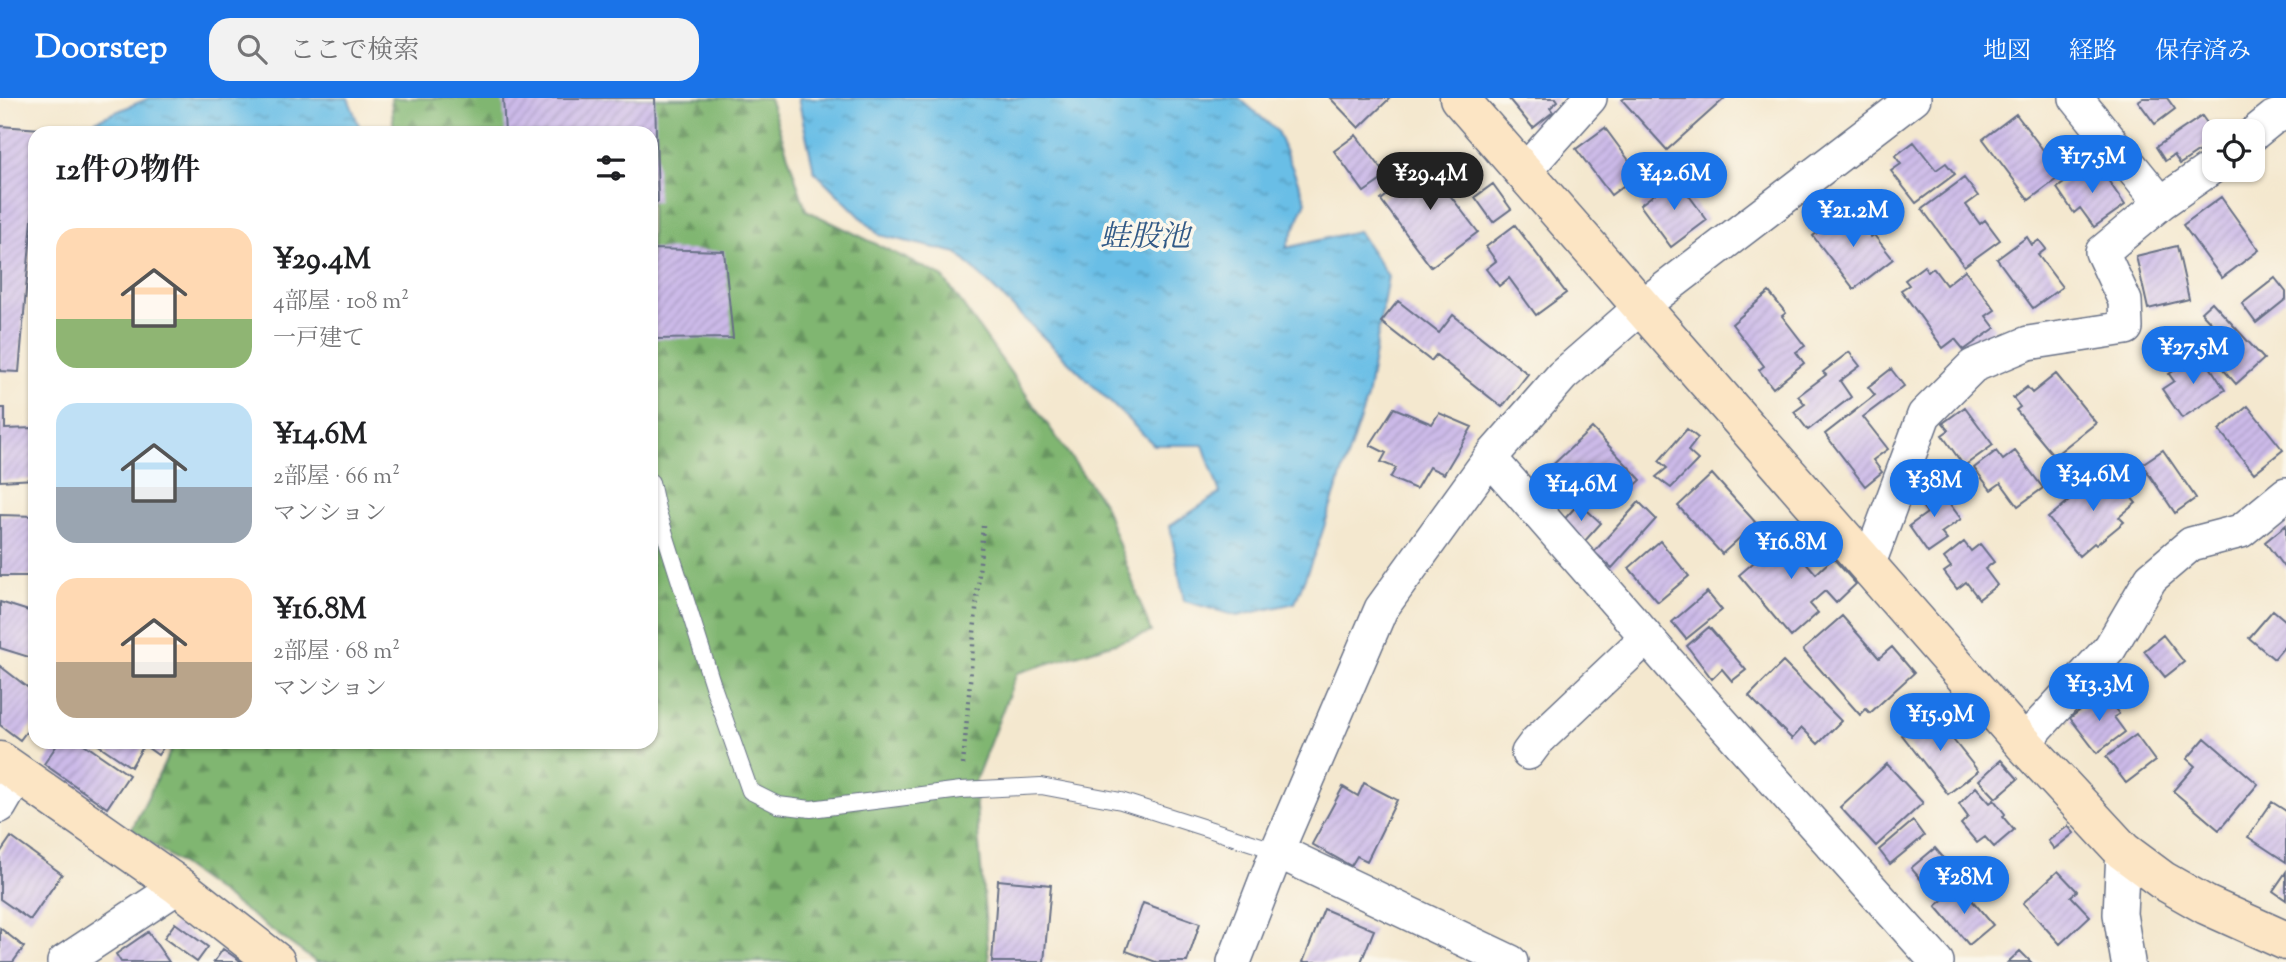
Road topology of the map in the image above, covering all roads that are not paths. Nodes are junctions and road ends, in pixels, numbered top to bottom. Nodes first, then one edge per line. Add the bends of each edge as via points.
1 (1459, 98) edge
2 (1590, 98) edge
3 (1914, 98) edge
4 (2076, 98) edge
5 (2286, 113) edge
6 (2265, 124) edge
7 (1523, 173) junction
8 (2202, 174) edge
9 (2161, 203) junction
10 (1641, 307) junction
11 (1490, 458) junction
12 (2286, 494) edge
13 (658, 512) edge
14 (1868, 566) junction
15 (1646, 638) junction
16 (2022, 743) junction
17 (1528, 753) dead end
18 (6, 781) edge
19 (1277, 850) junction
20 (2123, 851) junction
21 (179, 886) junction
22 (2286, 941) edge
23 (64, 962) edge
24 (276, 962) edge
25 (1234, 962) edge
26 (1511, 962) edge
27 (1937, 962) edge
28 (2128, 962) edge

1 - 7 street
2 - 7 street
3 - 10 street
4 - 9 street
5 - 6 street
7 - 10 street
8 - 9 street
9 - 14 street via 2102,252 2125,301 2126,328 2028,343 1973,366 1924,415
10 - 11 street via 1562,376
10 - 14 street
11 - 15 street
11 - 19 street via 1381,609
12 - 16 street via 2241,531 2191,544 2151,578 2110,648
13 - 19 lane via 750,791 778,805 811,809 961,790 1041,786 1108,798
14 - 16 street
15 - 17 street
15 - 27 street
16 - 20 street
18 - 21 street
19 - 25 street
19 - 26 street
20 - 22 street via 2206,905
20 - 28 street via 2120,914
21 - 23 street
21 - 24 street

